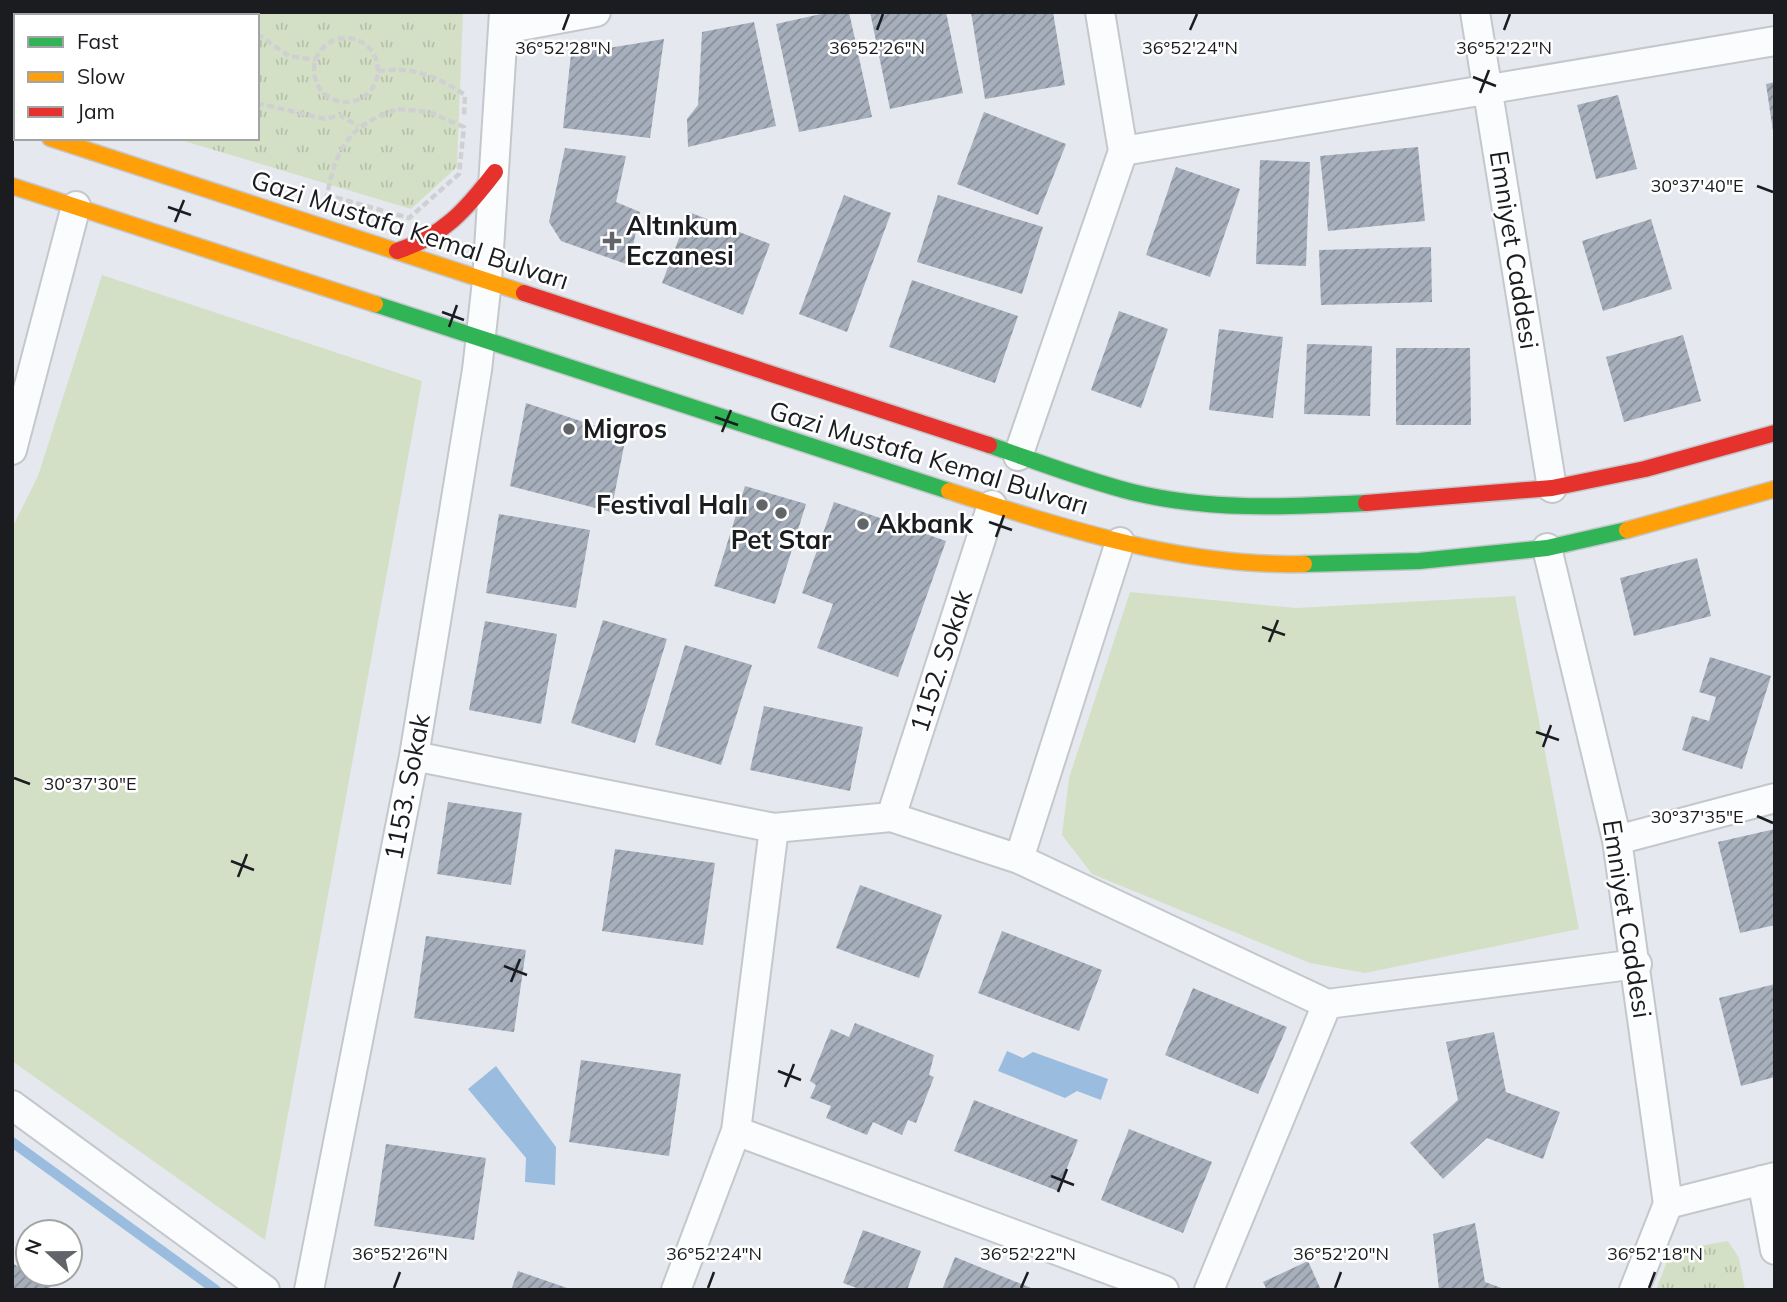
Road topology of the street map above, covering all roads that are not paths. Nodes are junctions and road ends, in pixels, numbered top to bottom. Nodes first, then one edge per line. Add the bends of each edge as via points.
1 (596, 12) edge
2 (1100, 12) edge
3 (1475, 12) edge
4 (504, 21) edge
5 (1775, 41) edge
6 (1488, 90) junction
7 (62, 140) edge
8 (93, 145) edge
9 (1123, 150) junction
10 (495, 172) junction
11 (12, 186) edge
12 (76, 206) junction
13 (397, 251) junction
14 (487, 281) junction
15 (481, 340) junction
16 (1775, 433) edge
17 (12, 450) edge
18 (1018, 456) junction
19 (1552, 488) junction
20 (1775, 489) edge
21 (992, 505) junction
22 (1120, 542) junction
23 (1547, 548) junction
24 (414, 756) junction
25 (1775, 798) edge
26 (891, 817) junction
27 (774, 828) junction
28 (1617, 841) junction
29 (1019, 859) junction
30 (1636, 964) junction
31 (1327, 1004) junction
32 (12, 1105) edge
33 (736, 1131) junction
34 (1768, 1179) edge
35 (1668, 1204) junction
36 (1775, 1250) edge
37 (265, 1290) edge
38 (309, 1290) edge
39 (676, 1290) edge
40 (1164, 1290) edge
41 (1209, 1290) edge
42 (1634, 1290) edge

1 - 4 street
2 - 9 street
3 - 6 street, Emniyet Caddesi
4 - 10 street, 1153. Sokak
5 - 6 street
6 - 9 street
6 - 19 street, Emniyet Caddesi
7 - 8 main road, Gazi Mustafa Kemal Bulvarı
8 - 13 main road, Gazi Mustafa Kemal Bulvarı
9 - 18 street
10 - 13 main road via 461,216 442,232 423,244
10 - 14 street, 1153. Sokak
11 - 12 main road, Gazi Mustafa Kemal Bulvarı
12 - 15 main road, Gazi Mustafa Kemal Bulvarı
12 - 17 street
13 - 14 main road, Gazi Mustafa Kemal Bulvarı
14 - 15 street, 1153. Sokak
14 - 18 main road, Gazi Mustafa Kemal Bulvarı
15 - 21 main road, Gazi Mustafa Kemal Bulvarı
15 - 24 street, 1153. Sokak
16 - 19 main road, Gazi Mustafa Kemal Bulvarı via 1645,469
18 - 19 main road, Gazi Mustafa Kemal Bulvarı via 1132,492 1202,504 1271,508
20 - 23 main road, Gazi Mustafa Kemal Bulvarı via 1664,522
21 - 22 main road, Gazi Mustafa Kemal Bulvarı
21 - 26 street, 1152. Sokak
22 - 23 main road, Gazi Mustafa Kemal Bulvarı via 1195,558 1269,565 1419,561
22 - 29 street
23 - 28 street, Emniyet Caddesi
24 - 27 street
24 - 38 street, 1153. Sokak
25 - 28 street
26 - 27 street
26 - 29 street
27 - 33 street
28 - 30 street, Emniyet Caddesi
29 - 31 street
30 - 31 street
30 - 35 street, Emniyet Caddesi
31 - 41 street
32 - 37 street
33 - 39 street
33 - 40 street
34 - 35 street
34 - 36 street
35 - 42 street, Emniyet Caddesi

